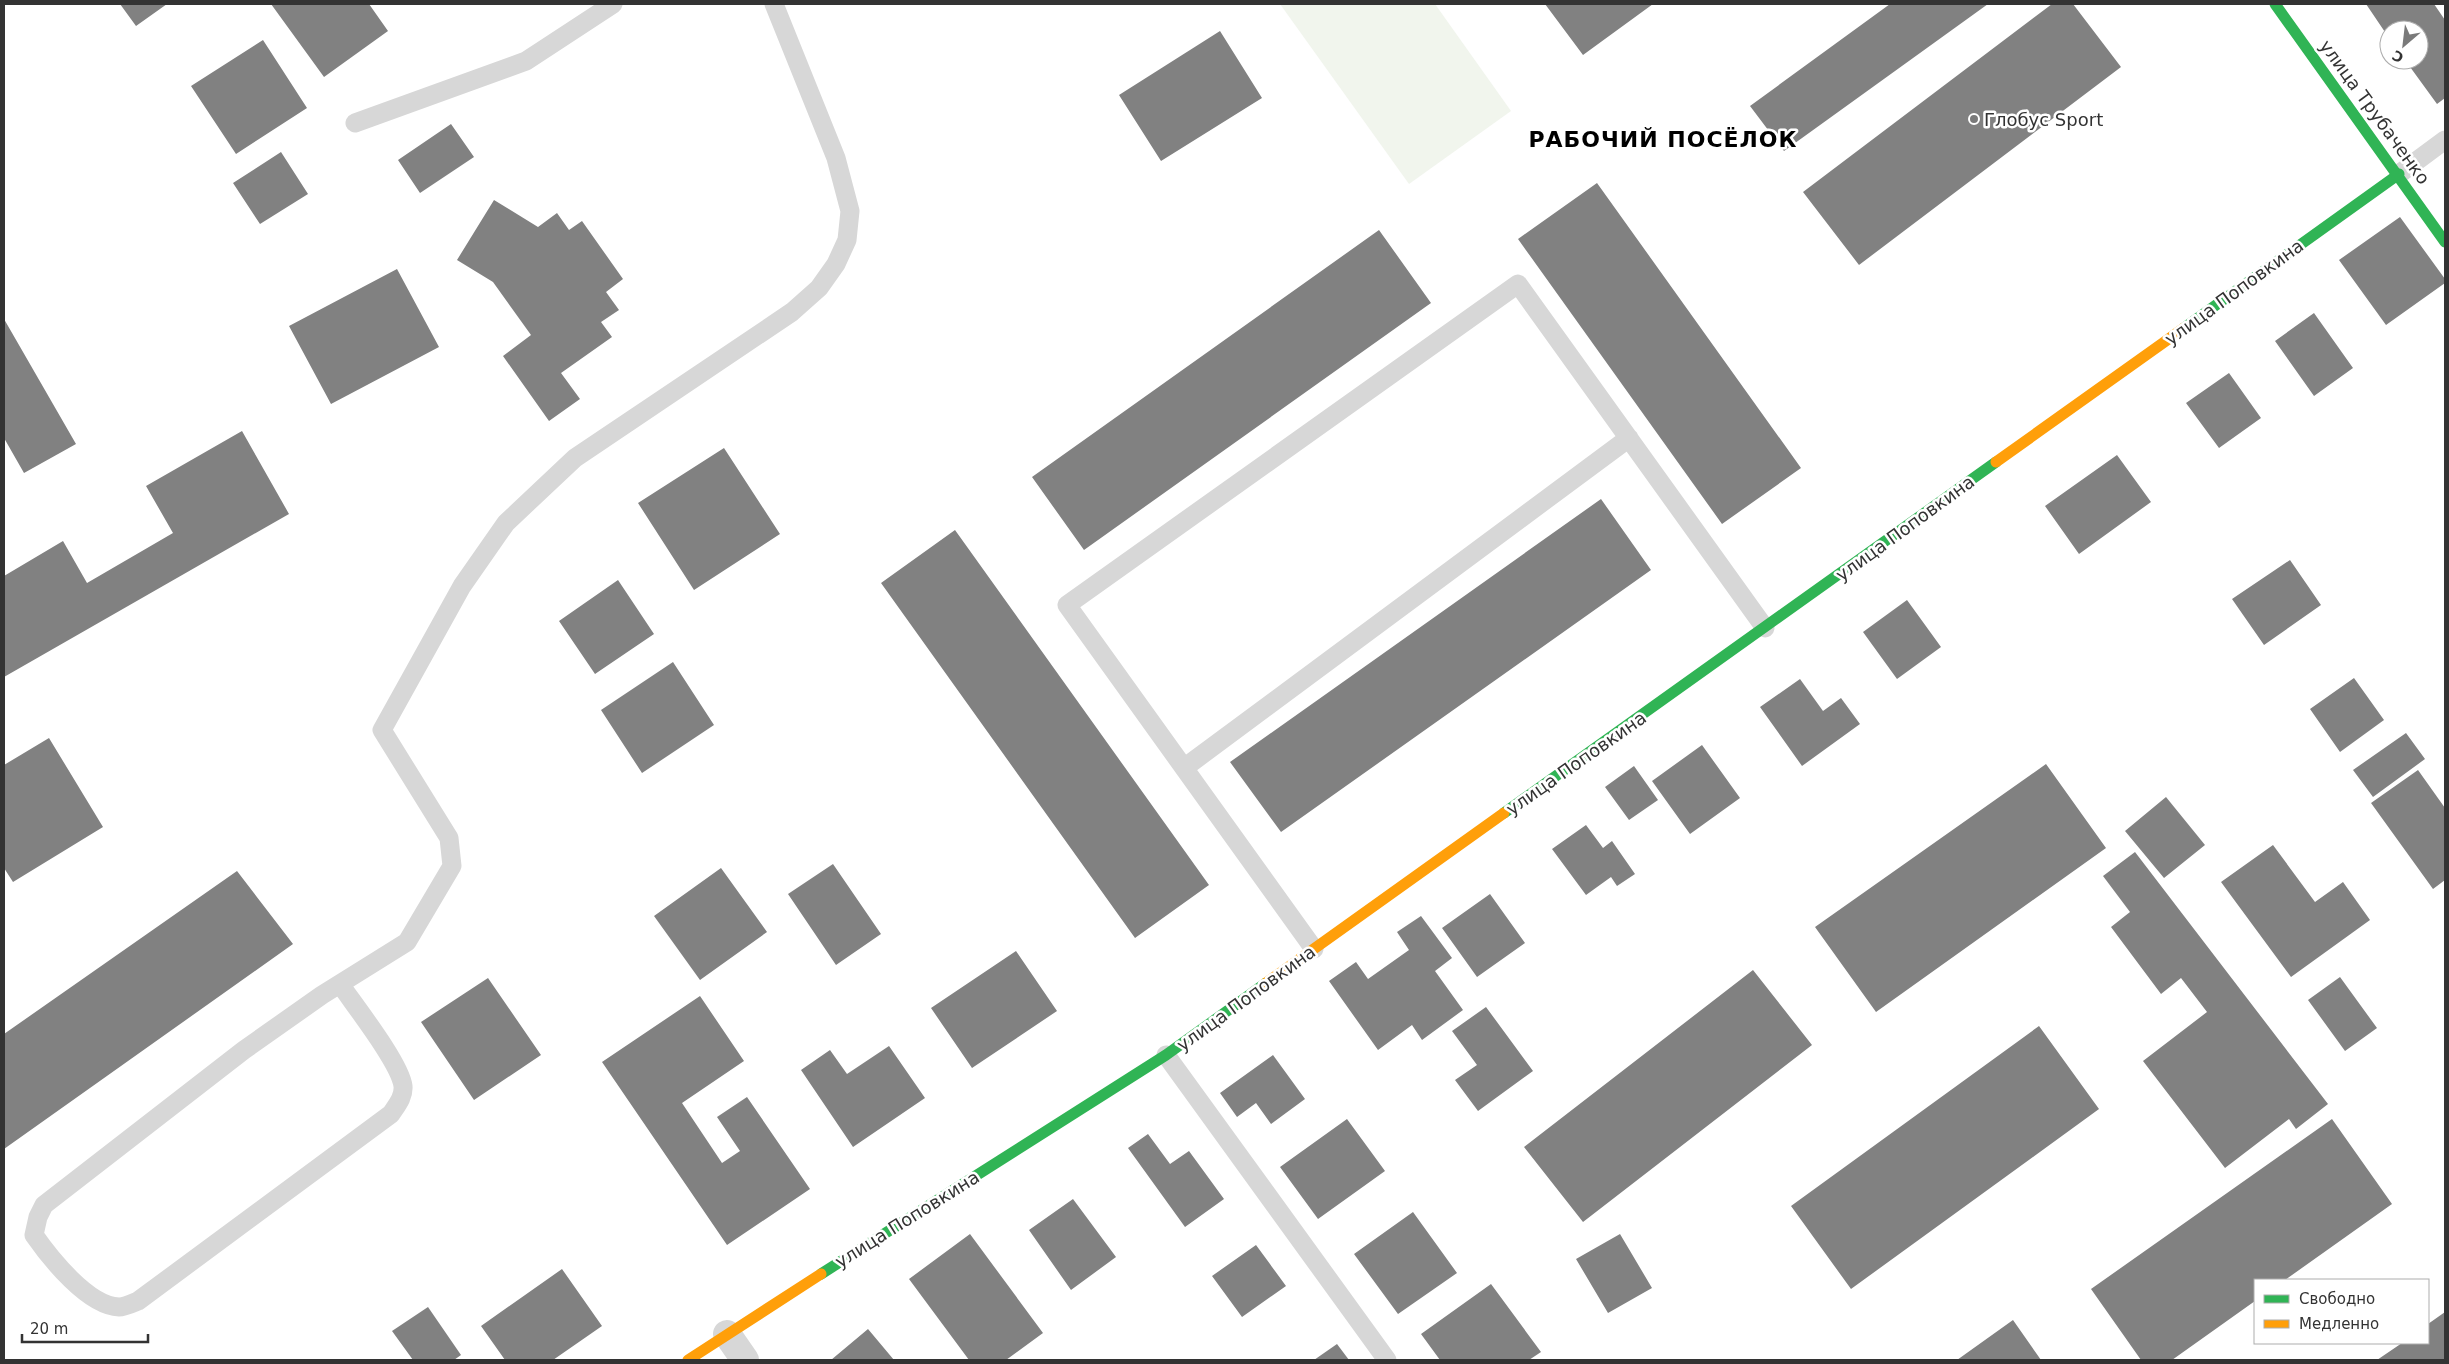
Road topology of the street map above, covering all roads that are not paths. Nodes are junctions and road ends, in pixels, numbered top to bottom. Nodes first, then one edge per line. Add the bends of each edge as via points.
1 (613, 4) edge
2 (774, 4) edge
3 (2275, 4) edge
4 (355, 123) dead end
5 (2445, 140) edge
6 (2399, 174) junction
7 (2445, 242) edge
8 (1629, 438) junction
9 (1765, 628) junction
10 (1184, 768) junction
11 (1314, 949) junction
12 (340, 984) junction
13 (1166, 1055) junction
14 (727, 1334) junction
15 (688, 1360) edge
16 (745, 1360) edge
17 (1387, 1360) edge

1 - 4 lane via 526,61
2 - 12 lane via 836,158 850,210 847,240 836,264 819,288 792,312 575,458 506,523 462,586 382,730 449,838 452,866 407,942
3 - 6 street, улица Трубаченко
5 - 6 lane, улица Поповкина
6 - 7 street, улица Трубаченко
6 - 9 street, улица Поповкина
8 - 9 lane
8 - 10 lane
8 - 10 lane via 1518,284 1067,605
9 - 11 street, улица Поповкина
10 - 11 lane
11 - 13 street, улица Поповкина
12 - 12 lane via 244,1050 44,1205 34,1235 46,1253 85,1291 103,1302 120,1307 138,1301 392,1114 401,1100 403,1086 396,1067
13 - 14 street, улица Поповкина
13 - 17 lane
14 - 15 street, улица Поповкина
14 - 16 street

